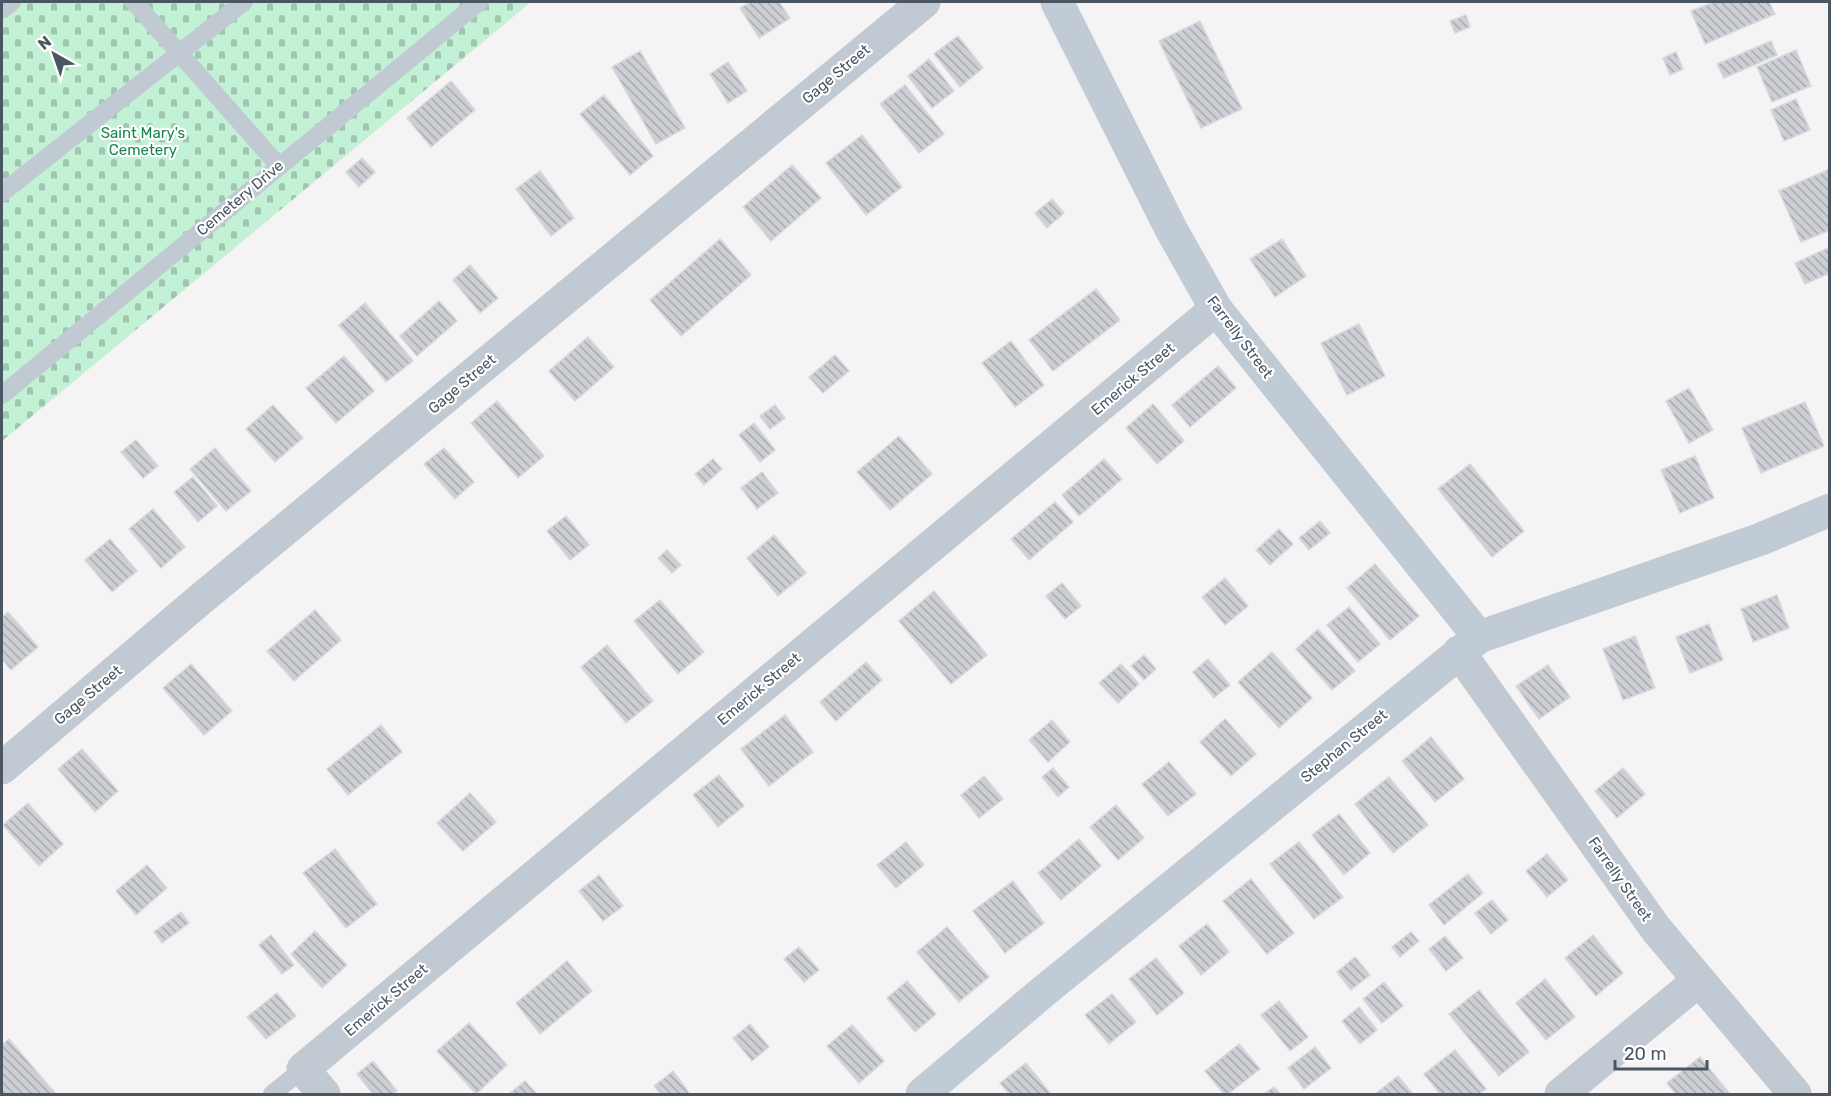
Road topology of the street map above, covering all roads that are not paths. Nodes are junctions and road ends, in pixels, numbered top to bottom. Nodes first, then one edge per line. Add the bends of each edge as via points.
1 (12, 2) edge
2 (134, 2) edge
3 (243, 2) edge
4 (479, 2) edge
5 (924, 2) edge
6 (1057, 2) edge
7 (2, 10) edge
8 (179, 53) junction
9 (279, 166) junction
10 (2, 193) edge
11 (1216, 309) junction
12 (2, 396) edge
13 (1830, 510) edge
14 (1469, 645) junction
15 (2, 768) edge
16 (1698, 981) junction
17 (303, 1069) junction
18 (272, 1095) edge
19 (324, 1095) edge
20 (922, 1095) edge
21 (1561, 1095) edge
22 (1796, 1095) edge

1 - 7 lane
2 - 8 lane
3 - 8 lane
4 - 9 lane, Cemetery Drive
5 - 15 street, Gage Street
6 - 11 street, Farrelly Street via 1171,229
8 - 9 lane
8 - 10 lane
9 - 12 lane, Cemetery Drive
11 - 14 street, Farrelly Street
11 - 17 street, Emerick Street
13 - 14 street, Stephan Street
14 - 16 street, Farrelly Street via 1656,929
14 - 20 street, Stephan Street
16 - 21 street
16 - 22 street, Farrelly Street
17 - 18 lane
17 - 19 street

